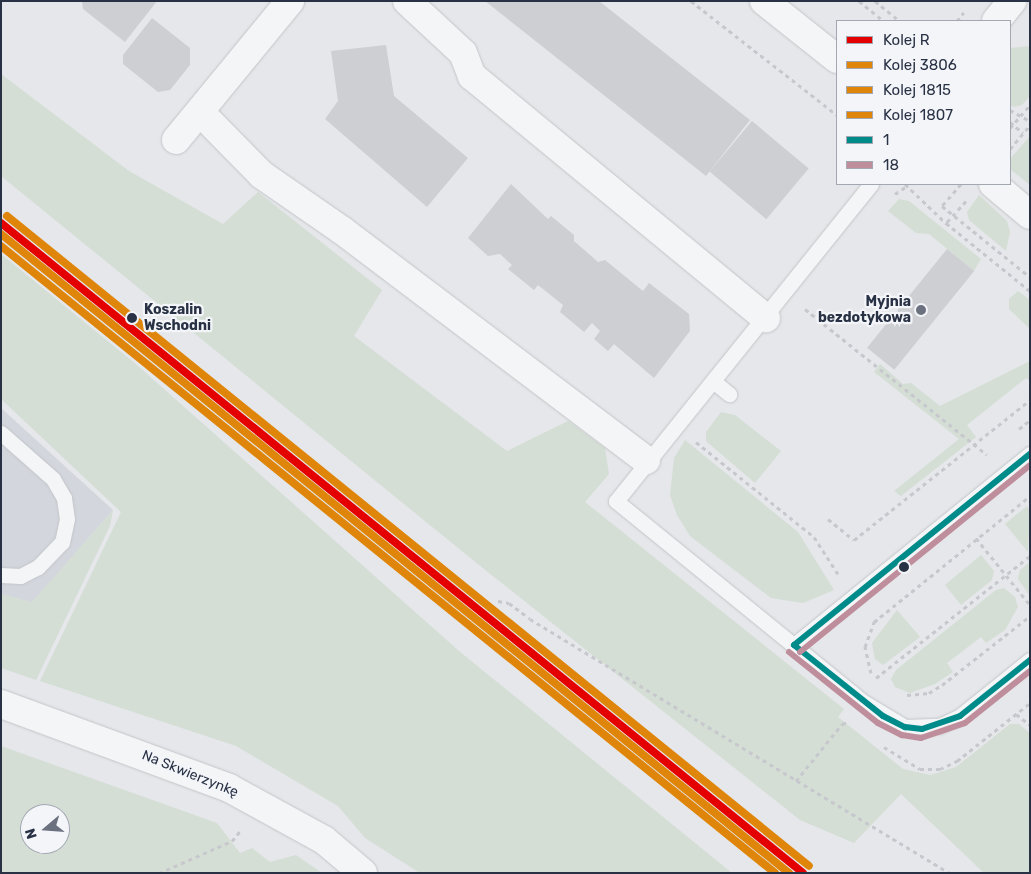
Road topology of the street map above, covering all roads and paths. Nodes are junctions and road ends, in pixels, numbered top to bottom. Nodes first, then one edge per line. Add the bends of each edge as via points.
1 (290, 1) edge
2 (407, 1) edge
3 (691, 1) edge
4 (764, 1) edge
5 (858, 1) edge
6 (875, 1) edge
7 (883, 20) edge
8 (899, 20) edge
9 (836, 58) edge
10 (1030, 105) edge
11 (1011, 111) edge
12 (200, 112) junction
13 (836, 114) edge
14 (1019, 118) junction
15 (1030, 123) edge
16 (1011, 125) edge
17 (1023, 133) junction
18 (176, 140) dead end
19 (1011, 148) edge
20 (869, 185) edge
21 (906, 185) edge
22 (960, 185) edge
23 (981, 190) edge
24 (893, 196) dead end
25 (954, 215) junction
26 (1030, 215) edge
27 (946, 223) junction
28 (1030, 277) edge
29 (1030, 292) edge
30 (800, 306) dead end
31 (766, 318) junction
32 (712, 381) junction
33 (729, 394) dead end
34 (1030, 400) edge
35 (1030, 420) edge
36 (1015, 432) dead end
37 (1, 434) edge
38 (692, 439) dead end
39 (973, 445) junction
40 (994, 449) dead end
41 (1030, 454) edge
42 (987, 455) junction
43 (646, 460) junction
44 (979, 461) dead end
45 (1030, 496) edge
46 (828, 519) dead end
47 (976, 538) junction
48 (1030, 556) edge
49 (845, 568) dead end
50 (1, 575) edge
51 (1006, 575) junction
52 (498, 601) dead end
53 (1030, 605) edge
54 (1030, 616) edge
55 (794, 645) junction
56 (1030, 660) edge
57 (876, 678) junction
58 (880, 683) dead end
59 (903, 695) dead end
60 (1, 704) edge
61 (1016, 714) dead end
62 (851, 721) dead end
63 (1030, 724) edge
64 (796, 781) junction
65 (232, 841) dead end
66 (159, 873) edge
67 (363, 873) edge
68 (950, 873) edge

1 - 12 street
2 - 31 street via 463,53 472,76
3 - 13 path
4 - 9 street
5 - 7 path
6 - 8 path
10 - 14 path
11 - 14 path
12 - 18 street
12 - 43 street via 262,175 343,230
14 - 15 path
14 - 16 path
15 - 17 path
16 - 17 path
17 - 19 path
20 - 31 lane
21 - 24 path
21 - 27 path
22 - 25 path via 942,206
23 - 25 path
23 - 26 street
25 - 27 path
25 - 28 path
27 - 29 path
30 - 39 path
31 - 32 lane
32 - 33 lane
32 - 43 lane
34 - 39 path
35 - 36 path
37 - 50 lane via 53,479 64,498 67,519 62,542 38,567 20,576
38 - 49 path via 814,537 837,574
39 - 42 path
39 - 46 path via 854,540
40 - 42 path
41 - 55 lane
42 - 44 path
43 - 55 lane via 616,501
45 - 47 path
47 - 51 path
47 - 57 path via 874,622 865,647
48 - 51 path
51 - 53 path
51 - 57 path
52 - 64 path via 509,603
54 - 59 path via 942,685 929,693
55 - 56 lane via 883,716 905,727 922,729 960,716
57 - 58 path
60 - 67 street, Na Skwierzynkę via 228,788 324,840
61 - 63 path
62 - 64 path via 842,724
64 - 68 path
65 - 66 path

